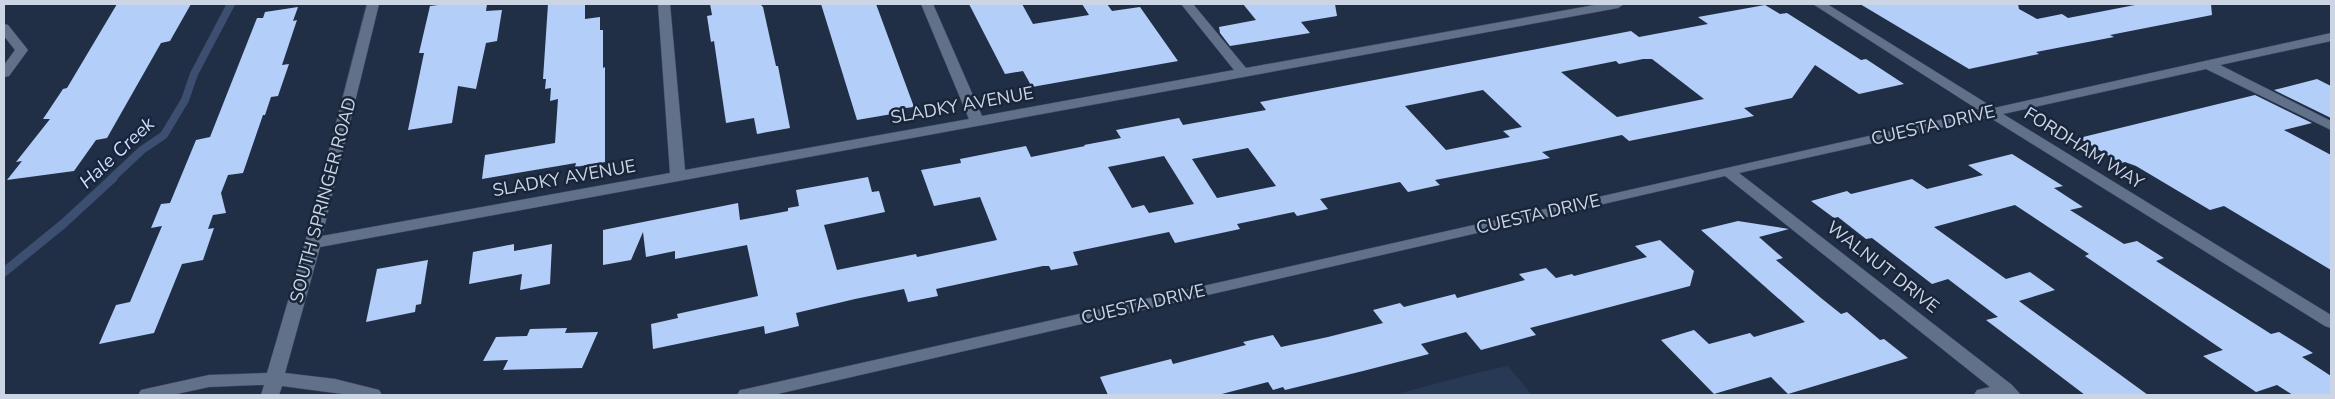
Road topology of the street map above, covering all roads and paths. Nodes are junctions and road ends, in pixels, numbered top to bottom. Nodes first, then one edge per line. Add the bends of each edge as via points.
1 (373, 4) edge
2 (664, 4) edge
3 (927, 4) edge
4 (1187, 4) edge
5 (1618, 4) edge
6 (1819, 4) edge
7 (4, 28) edge
8 (2331, 38) edge
9 (2209, 65) junction
10 (1242, 72) junction
11 (4, 73) edge
12 (1990, 112) junction
13 (977, 121) junction
14 (2331, 126) edge
15 (1728, 170) junction
16 (678, 176) junction
17 (313, 243) junction
18 (2331, 322) edge
19 (272, 388) edge
20 (2009, 393) edge
21 (147, 395) edge
22 (373, 395) edge
23 (746, 395) edge
24 (1983, 395) edge

1 - 17 street, SOUTH SPRINGER ROAD
2 - 16 street
3 - 13 street
4 - 10 street
5 - 10 street, SLADKY AVENUE
6 - 12 street, FORDHAM WAY
7 - 11 street via 22,50
8 - 9 street, CUESTA DRIVE
9 - 12 street, CUESTA DRIVE
9 - 14 street
10 - 13 street, SLADKY AVENUE
12 - 15 street, CUESTA DRIVE
12 - 18 street, FORDHAM WAY
13 - 16 street, SLADKY AVENUE
15 - 20 street, WALNUT DRIVE
15 - 23 street, CUESTA DRIVE
16 - 17 street, SLADKY AVENUE
17 - 19 street, SOUTH SPRINGER ROAD
19 - 21 street via 218,380
19 - 22 street via 324,383
20 - 24 street

